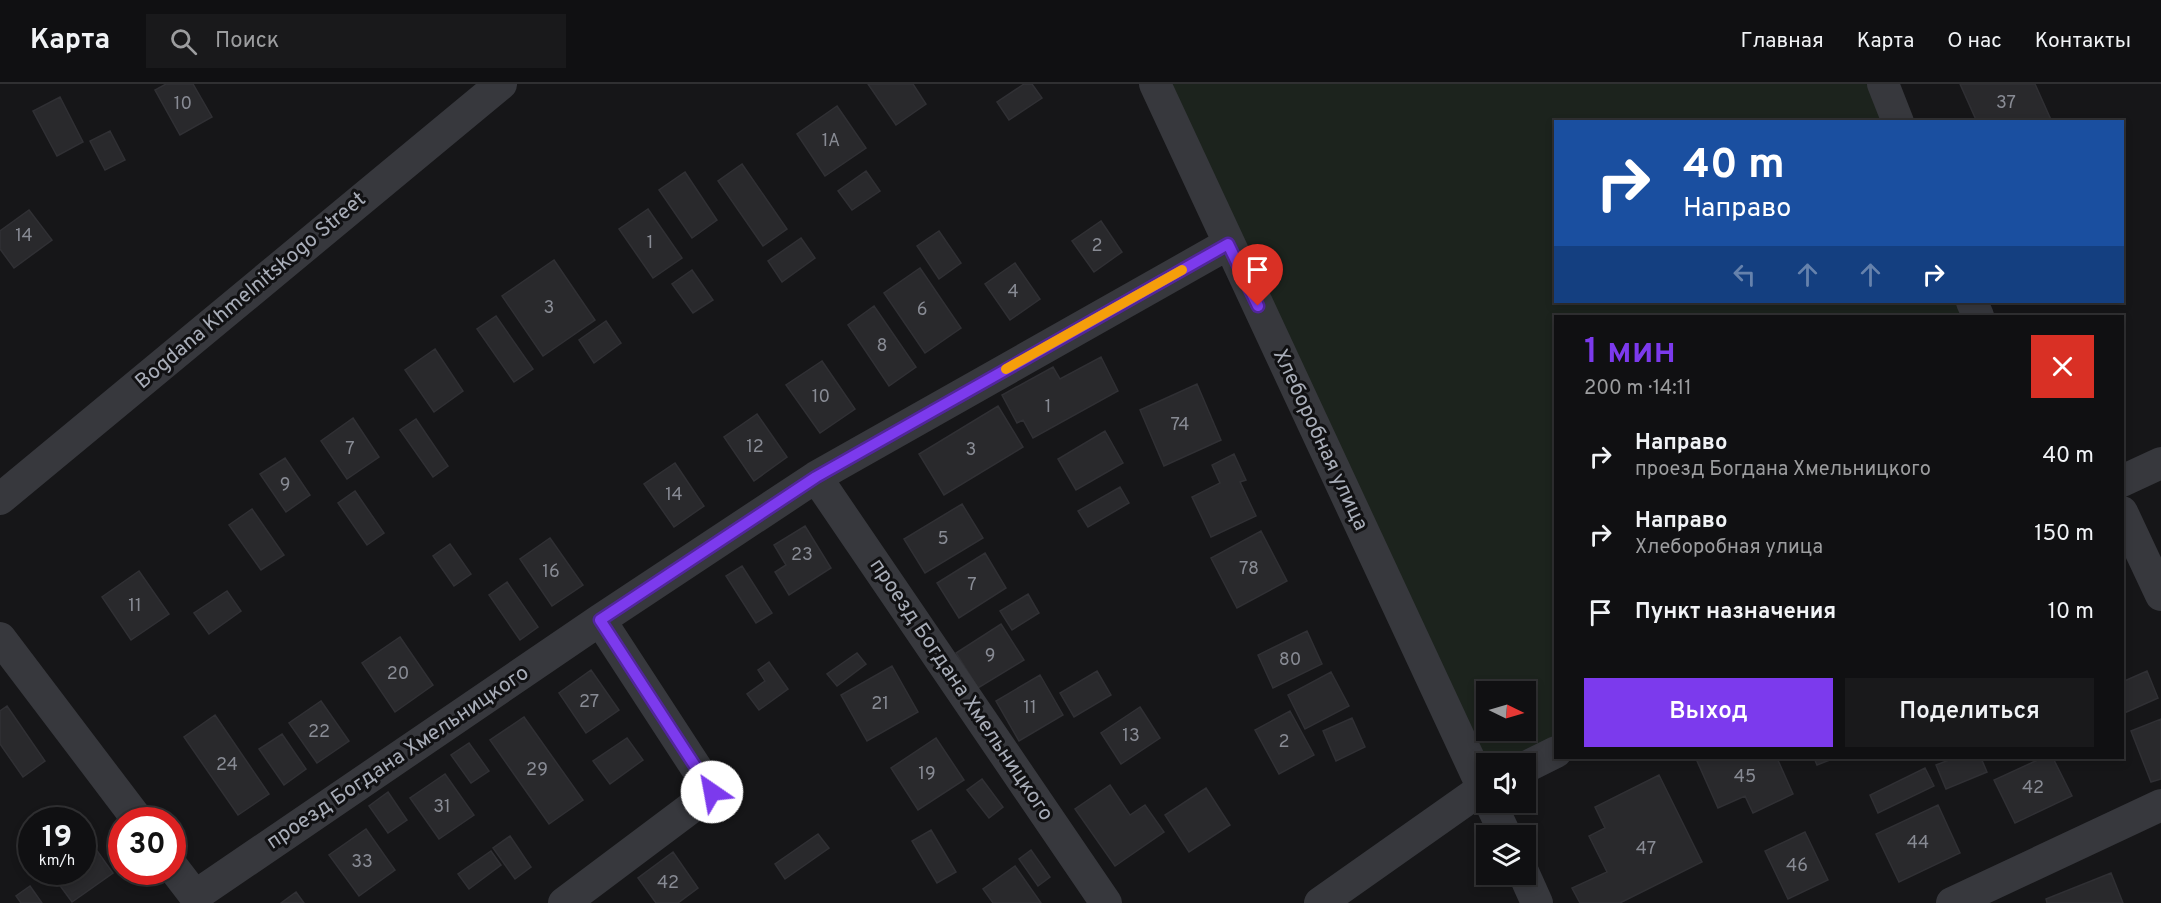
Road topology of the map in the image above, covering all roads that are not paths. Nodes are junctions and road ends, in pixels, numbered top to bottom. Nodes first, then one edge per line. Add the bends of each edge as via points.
1 (501, 84) edge
2 (1155, 84) edge
3 (1883, 84) edge
4 (1897, 120) edge
5 (1228, 244) junction
6 (2161, 463) edge
7 (816, 477) junction
8 (2124, 480) edge
9 (0, 499) edge
10 (2124, 516) edge
11 (2161, 595) edge
12 (600, 620) junction
13 (0, 638) edge
14 (1554, 753) edge
15 (1536, 762) edge
16 (1476, 770) edge
17 (1476, 800) edge
18 (2161, 806) edge
19 (128, 807) edge
20 (186, 885) edge
21 (1529, 885) edge
22 (196, 899) edge
23 (564, 903) edge
24 (1106, 903) edge
25 (1320, 903) edge
26 (1537, 903) edge
27 (1952, 903) edge

1 - 9 street, Bogdana Khmelnitskogo Street
2 - 5 street, Хлеборобная улица
3 - 4 street
5 - 7 street, проезд Богдана Хмельницкого
5 - 16 street, Хлеборобная улица
6 - 8 street
7 - 12 street, проезд Богдана Хмельницкого
7 - 24 street, проезд Богдана Хмельницкого
10 - 11 street
12 - 22 street, проезд Богдана Хмельницкого
12 - 23 street via 712,792
13 - 19 street
14 - 15 street
17 - 25 street
18 - 27 street
20 - 22 street, проезд Богдана Хмельницкого
21 - 26 street

